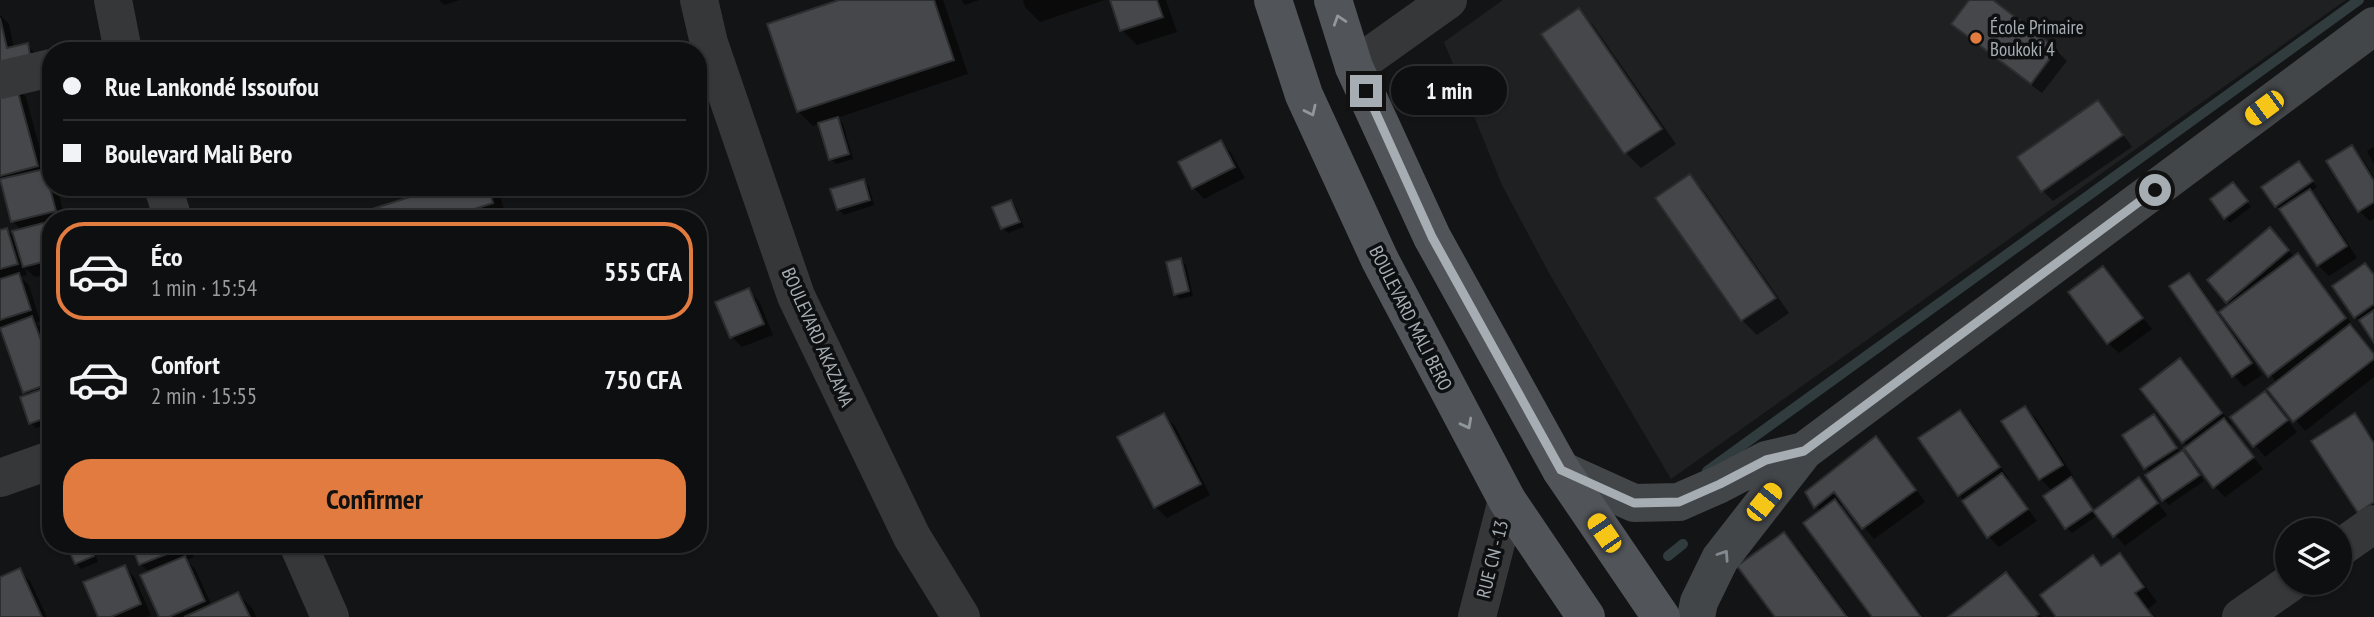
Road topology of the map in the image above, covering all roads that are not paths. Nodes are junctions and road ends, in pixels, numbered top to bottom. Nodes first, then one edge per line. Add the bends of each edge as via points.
1 (113, 0) edge
2 (699, 0) edge
3 (1273, 0) edge
4 (1333, 0) edge
5 (1448, 0) edge
6 (2374, 26) edge
7 (121, 42) edge
8 (1354, 66) junction
9 (42, 70) edge
10 (0, 80) edge
11 (1804, 451) junction
12 (42, 463) edge
13 (1561, 470) junction
14 (0, 478) edge
15 (1507, 500) junction
16 (2374, 524) edge
17 (2352, 540) edge
18 (302, 553) edge
19 (2275, 593) edge
20 (330, 617) edge
21 (961, 617) edge
22 (1477, 617) edge
23 (1586, 617) edge
24 (1661, 617) edge
25 (1696, 617) edge
26 (2241, 617) edge

1 - 7 street
2 - 21 street, BOULEVARD AKAZAMA via 709,43 796,296 912,537
3 -> 15 main road, BOULEVARD MALI BERO via 1304,95 1380,260
8 -> 4 main road
5 - 8 street
6 - 11 street
8 - 13 main road via 1432,237
9 - 10 street
11 - 13 street via 1766,460 1679,502 1634,503
25 -> 11 street via 1720,559
12 - 14 street
13 - 24 main road
15 - 22 street, RUE CN - 13
15 - 23 main road, BOULEVARD MALI BERO
16 - 17 street
18 - 20 street
19 - 26 street

